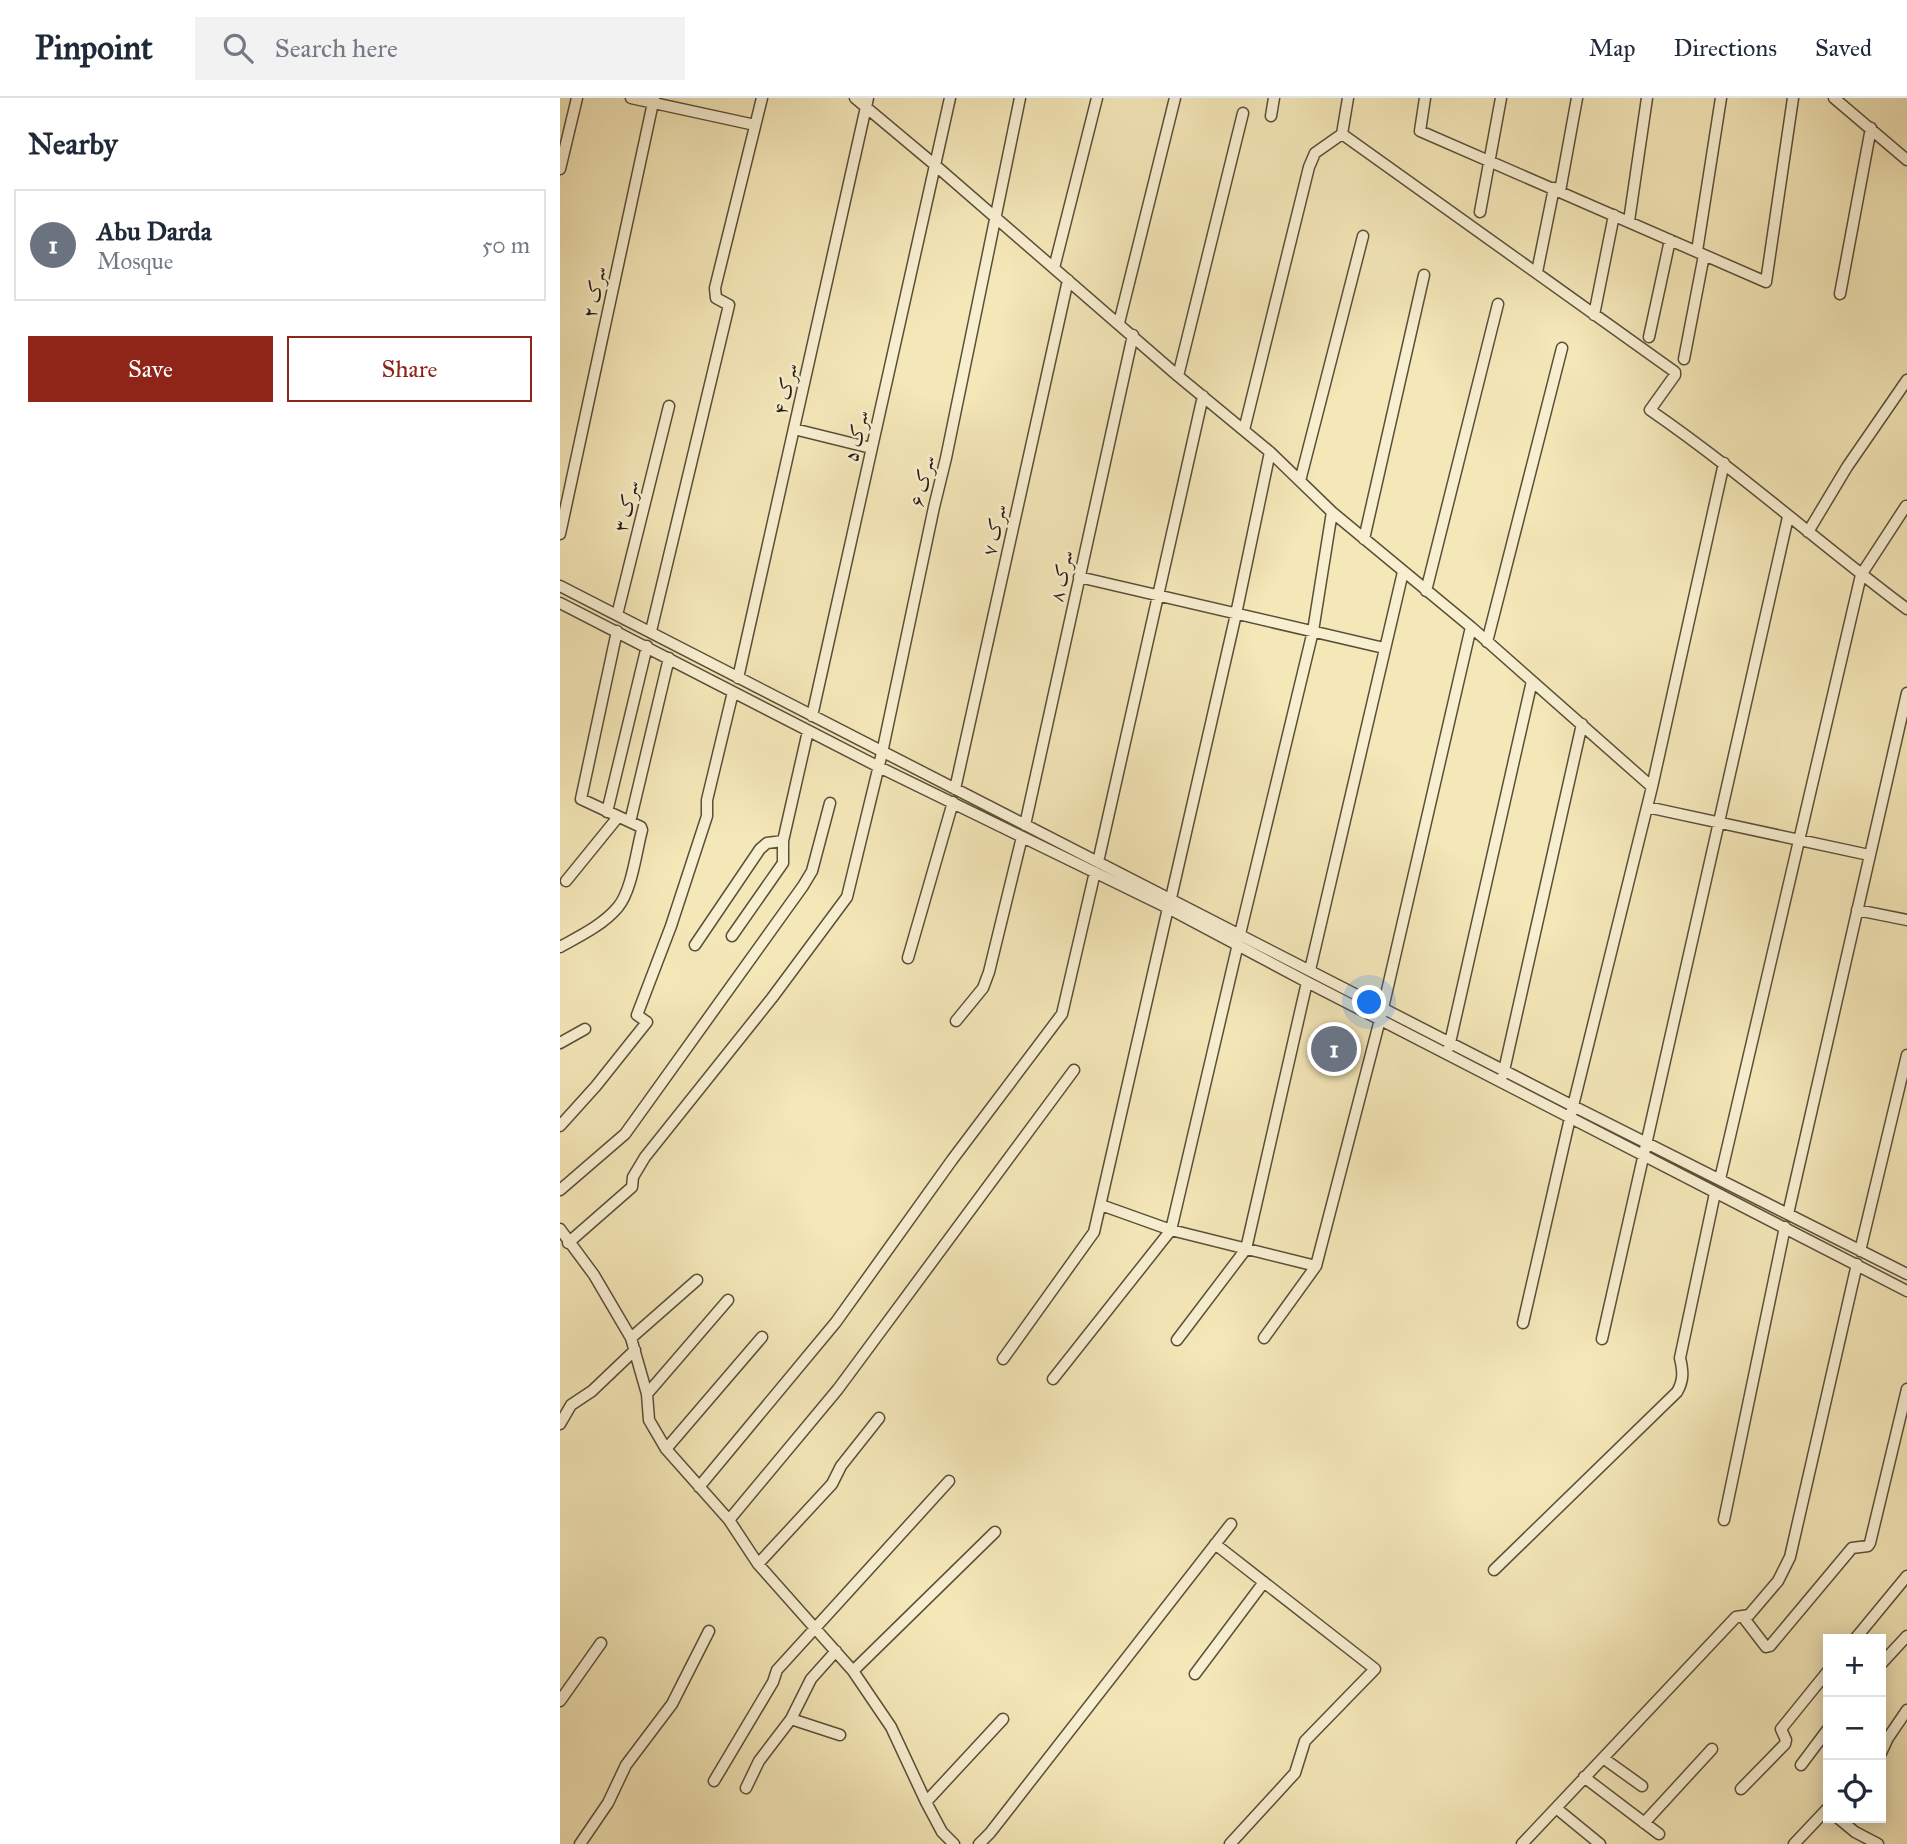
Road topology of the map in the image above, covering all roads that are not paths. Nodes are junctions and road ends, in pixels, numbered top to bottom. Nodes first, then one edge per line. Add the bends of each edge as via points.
1 (631, 98) edge
2 (762, 98) edge
3 (855, 98) edge
4 (950, 98) edge
5 (1020, 98) edge
6 (1097, 98) edge
7 (1175, 98) edge
8 (1274, 98) edge
9 (1348, 98) edge
10 (1425, 98) edge
11 (1501, 98) edge
12 (1577, 98) edge
13 (1647, 98) edge
14 (1721, 98) edge
15 (1793, 98) edge
16 (1833, 98) edge
17 (574, 99) edge
18 (653, 100) edge
19 (867, 103) edge
20 (1243, 113) dead end
21 (1271, 116) dead end
22 (755, 125) junction
23 (1871, 128) junction
24 (1342, 134) junction
25 (1907, 160) edge
26 (1490, 162) junction
27 (935, 164) junction
28 (560, 169) edge
29 (1557, 190) junction
30 (1480, 212) dead end
31 (1614, 215) junction
32 (996, 218) junction
33 (1629, 222) junction
34 (1363, 236) dead end
35 (1670, 240) junction
36 (1700, 253) junction
37 (1054, 268) junction
38 (1537, 272) junction
39 (1424, 275) dead end
40 (1068, 279) junction
41 (1840, 294) dead end
42 (1498, 304) dead end
43 (1594, 315) junction
44 (1119, 323) junction
45 (1133, 335) junction
46 (1649, 337) dead end
47 (1562, 348) dead end
48 (1684, 359) dead end
49 (1178, 376) junction
50 (1907, 380) edge
51 (1203, 396) junction
52 (668, 406) dead end
53 (793, 429) junction
54 (1244, 430) junction
55 (871, 448) junction
56 (1270, 452) junction
57 (1724, 463) junction
58 (1300, 481) junction
59 (1906, 506) edge
60 (1332, 512) junction
61 (1788, 517) junction
62 (1808, 532) junction
63 (560, 534) edge
64 (1364, 539) junction
65 (1403, 572) junction
66 (1861, 575) junction
67 (1079, 577) junction
68 (560, 586) edge
69 (1426, 591) junction
70 (1160, 596) junction
71 (560, 603) edge
72 (1907, 609) edge
73 (1236, 614) junction
74 (617, 615) junction
75 (1471, 627) junction
76 (617, 631) junction
77 (651, 631) junction
78 (1313, 631) junction
79 (1487, 642) junction
80 (647, 646) junction
81 (1384, 648) junction
82 (669, 658) junction
83 (738, 678) junction
84 (1532, 681) junction
85 (733, 692) junction
86 (1907, 693) edge
87 (812, 716) junction
88 (1582, 724) junction
89 (808, 731) junction
90 (882, 752) junction
91 (879, 767) junction
92 (1651, 787) junction
93 (955, 789) junction
94 (953, 802) junction
95 (830, 803) dead end
96 (1647, 807) junction
97 (613, 814) junction
98 (630, 822) junction
99 (1718, 822) junction
100 (1024, 825) junction
101 (1022, 837) junction
102 (1800, 839) junction
103 (783, 841) junction
104 (1869, 855) junction
105 (1097, 867) junction
106 (566, 881) dead end
107 (1170, 903) junction
108 (1857, 909) junction
109 (1907, 920) edge
110 (732, 936) dead end
111 (1239, 939) junction
112 (695, 945) dead end
113 (560, 947) edge
114 (908, 958) dead end
115 (1310, 970) junction
116 (1307, 982) junction
117 (1381, 1013) junction
118 (956, 1021) dead end
119 (585, 1029) dead end
120 (560, 1043) edge
121 (1449, 1048) junction
122 (1907, 1055) edge
123 (1074, 1070) dead end
124 (1503, 1076) junction
125 (1573, 1105) junction
126 (1570, 1118) junction
127 (560, 1126) edge
128 (1647, 1143) junction
129 (1644, 1155) junction
130 (1720, 1180) junction
131 (560, 1190) edge
132 (1715, 1193) junction
133 (1101, 1205) junction
134 (1787, 1214) junction
135 (1784, 1227) junction
136 (560, 1229) edge
137 (1171, 1230) junction
138 (568, 1243) junction
139 (1246, 1249) junction
140 (1860, 1251) junction
141 (1857, 1264) junction
142 (1316, 1266) junction
143 (1907, 1273) edge
144 (697, 1280) dead end
145 (1907, 1291) edge
146 (728, 1300) dead end
147 (1523, 1323) dead end
148 (762, 1337) dead end
149 (631, 1338) junction
150 (1264, 1338) dead end
151 (1602, 1339) dead end
152 (1177, 1340) dead end
153 (635, 1350) junction
154 (1003, 1359) dead end
155 (1053, 1379) dead end
156 (1907, 1389) edge
157 (647, 1394) junction
158 (879, 1418) dead end
159 (560, 1424) edge
160 (666, 1450) junction
161 (949, 1481) dead end
162 (699, 1487) junction
163 (729, 1520) junction
164 (1724, 1520) dead end
165 (1231, 1524) dead end
166 (995, 1532) dead end
167 (1215, 1544) junction
168 (758, 1564) junction
169 (1494, 1570) dead end
170 (1907, 1576) edge
171 (1264, 1582) junction
172 (1743, 1617) junction
173 (816, 1630) junction
174 (709, 1631) dead end
175 (1858, 1634) edge
176 (1907, 1636) edge
177 (601, 1643) dead end
178 (836, 1651) junction
179 (1886, 1659) edge
180 (853, 1671) junction
181 (1195, 1674) dead end
182 (1823, 1677) edge
183 (560, 1701) edge
184 (1907, 1710) edge
185 (1003, 1718) dead end
186 (791, 1719) junction
187 (840, 1735) dead end
188 (1823, 1735) edge
189 (1886, 1745) edge
190 (1712, 1749) dead end
191 (1603, 1758) junction
192 (1801, 1765) dead end
193 (1584, 1777) junction
194 (713, 1781) dead end
195 (1642, 1786) dead end
196 (746, 1787) dead end
197 (1741, 1788) dead end
198 (926, 1802) junction
199 (1556, 1808) junction
200 (1823, 1814) edge
201 (1644, 1823) junction
202 (1844, 1823) edge
203 (1659, 1834) dead end
204 (580, 1844) edge
205 (954, 1844) edge
206 (979, 1844) edge
207 (1230, 1844) edge
208 (1522, 1844) edge
209 (1600, 1844) edge
210 (1794, 1844) edge
211 (1878, 1844) edge

1 - 18 street
2 - 22 street
3 - 19 street
4 - 27 street, سرک ۵
5 - 32 street, سرک ۶
6 - 37 street
7 - 44 street
8 - 21 street
9 - 24 street
10 - 26 street via 1420,131
11 - 26 street
12 - 29 street
13 - 33 street
14 - 36 street
15 - 36 street via 1766,282
16 - 23 street
17 - 28 street
18 - 22 street
18 - 63 street, سرک ۲
19 - 27 street
19 - 53 street, سرک ۴
20 - 49 street
22 - 77 street via 715,288 716,298 729,305
23 - 25 street
23 - 41 street
24 - 38 street
24 - 54 street via 1315,153 1309,167
26 - 29 street
26 - 30 street
27 - 32 street
27 - 55 street, سرک ۵
29 - 31 street
29 - 38 street
31 - 33 street
31 - 43 street
32 - 37 street
32 - 90 street, سرک ۶
33 - 35 street
34 - 58 street
35 - 36 street
35 - 46 street
36 - 48 street
37 - 40 street
38 - 43 street
39 - 64 street
40 - 44 street
40 - 93 street, سرک ۷
42 - 69 street
43 - 57 street via 1675,372 1650,410
44 - 45 street
45 - 49 street
45 - 67 street, سرک ۸
47 - 79 street
49 - 51 street
50 - 62 street
51 - 54 street
51 - 70 street
52 - 74 street, سرک ۳
53 - 55 street
53 - 83 street, سرک ۴
54 - 56 street
55 - 87 street, سرک ۵
56 - 58 street
56 - 73 street
57 - 61 street
57 - 92 street
58 - 60 street
59 - 66 street
60 - 64 street
60 - 78 street
61 - 62 street
61 - 99 street
62 - 66 street
64 - 65 street
65 - 69 street
65 - 81 street
66 - 72 street
66 - 102 street
67 - 70 street
67 - 100 street, سرک ۸
68 - 74 street
69 - 75 street
70 - 73 street
70 - 105 street
71 - 76 street
73 - 78 street
73 - 107 street
74 - 77 street
75 - 79 street
75 - 117 street
76 - 80 street
76 - 97 street via 581,799
77 - 83 street
78 - 81 street
78 - 111 street
79 - 84 street
80 - 82 street
80 - 97 street
81 - 115 street
82 - 85 street
82 - 98 street
83 - 87 street
84 - 88 street
84 - 121 street
85 - 89 street
85 - 127 street via 707,816 637,1016 647,1022
86 - 104 street
87 - 90 street
88 - 92 street
88 - 124 street
89 - 91 street
89 - 103 street
90 - 91 street, سرک ۶
90 - 93 street
91 - 94 street
91 - 138 street, سرک ۶ via 848,897 645,1157 632,1187
92 - 96 street
93 - 100 street
94 - 101 street
94 - 114 street
95 - 131 street via 812,871 803,886 625,1134
96 - 99 street
96 - 125 street
97 - 98 street
97 - 106 street
98 - 113 street via 642,830 622,901 595,927
99 - 102 street
99 - 128 street
100 - 105 street
101 - 105 street
101 - 118 street via 989,972 983,988
102 - 104 street
102 - 130 street
103 - 110 street via 783,863
103 - 112 street via 760,849
104 - 108 street
105 - 107 street
105 - 162 street via 1062,1013 836,1322
107 - 111 street
107 - 133 street
108 - 109 street
108 - 134 street
111 - 115 street
111 - 116 street
111 - 137 street
115 - 117 street
116 - 117 street
116 - 139 street
117 - 121 street
117 - 142 street
119 - 120 street
121 - 124 street
122 - 140 street
123 - 163 street via 838,1389
124 - 125 street
124 - 126 street
125 - 126 street
125 - 128 street
126 - 129 street
126 - 147 street
128 - 129 street
128 - 130 street
129 - 132 street
129 - 151 street
130 - 134 street
132 - 135 street
132 - 169 street via 1680,1358 1682,1383
133 - 137 street
133 - 154 street via 1094,1232
134 - 140 street
135 - 141 street
135 - 164 street
136 - 138 street
137 - 139 street
137 - 155 street
138 - 149 street via 594,1275
139 - 142 street
139 - 152 street
140 - 143 street
141 - 145 street
141 - 172 street via 1790,1557 1778,1581
142 - 150 street
144 - 149 street
146 - 157 street
148 - 160 street
149 - 153 street
153 - 157 street
153 - 159 street via 571,1405
156 - 172 street via 1868,1546 1852,1548 1770,1646 1766,1647
157 - 160 street via 649,1420
158 - 168 street via 832,1484
160 - 162 street
161 - 173 street
162 - 163 street
163 - 168 street
165 - 167 street
166 - 180 street
167 - 171 street
167 - 206 street
168 - 173 street
170 - 175 street
171 - 181 street
171 - 207 street via 1376,1669 1305,1741 1295,1773
172 - 191 street via 1736,1617
173 - 178 street
173 - 194 street via 777,1670
174 - 204 street via 672,1704 626,1766
176 - 179 street
177 - 183 street
178 - 180 street
178 - 186 street via 811,1679
180 - 198 street via 891,1727
182 - 197 street via 1783,1726 1785,1744
184 - 189 street
185 - 198 street
186 - 187 street
186 - 196 street via 759,1760
188 - 192 street
190 - 201 street
191 - 193 street
191 - 195 street
193 - 199 street
193 - 201 street
198 - 205 street
199 - 208 street
199 - 209 street
200 - 210 street
201 - 203 street
202 - 211 street

